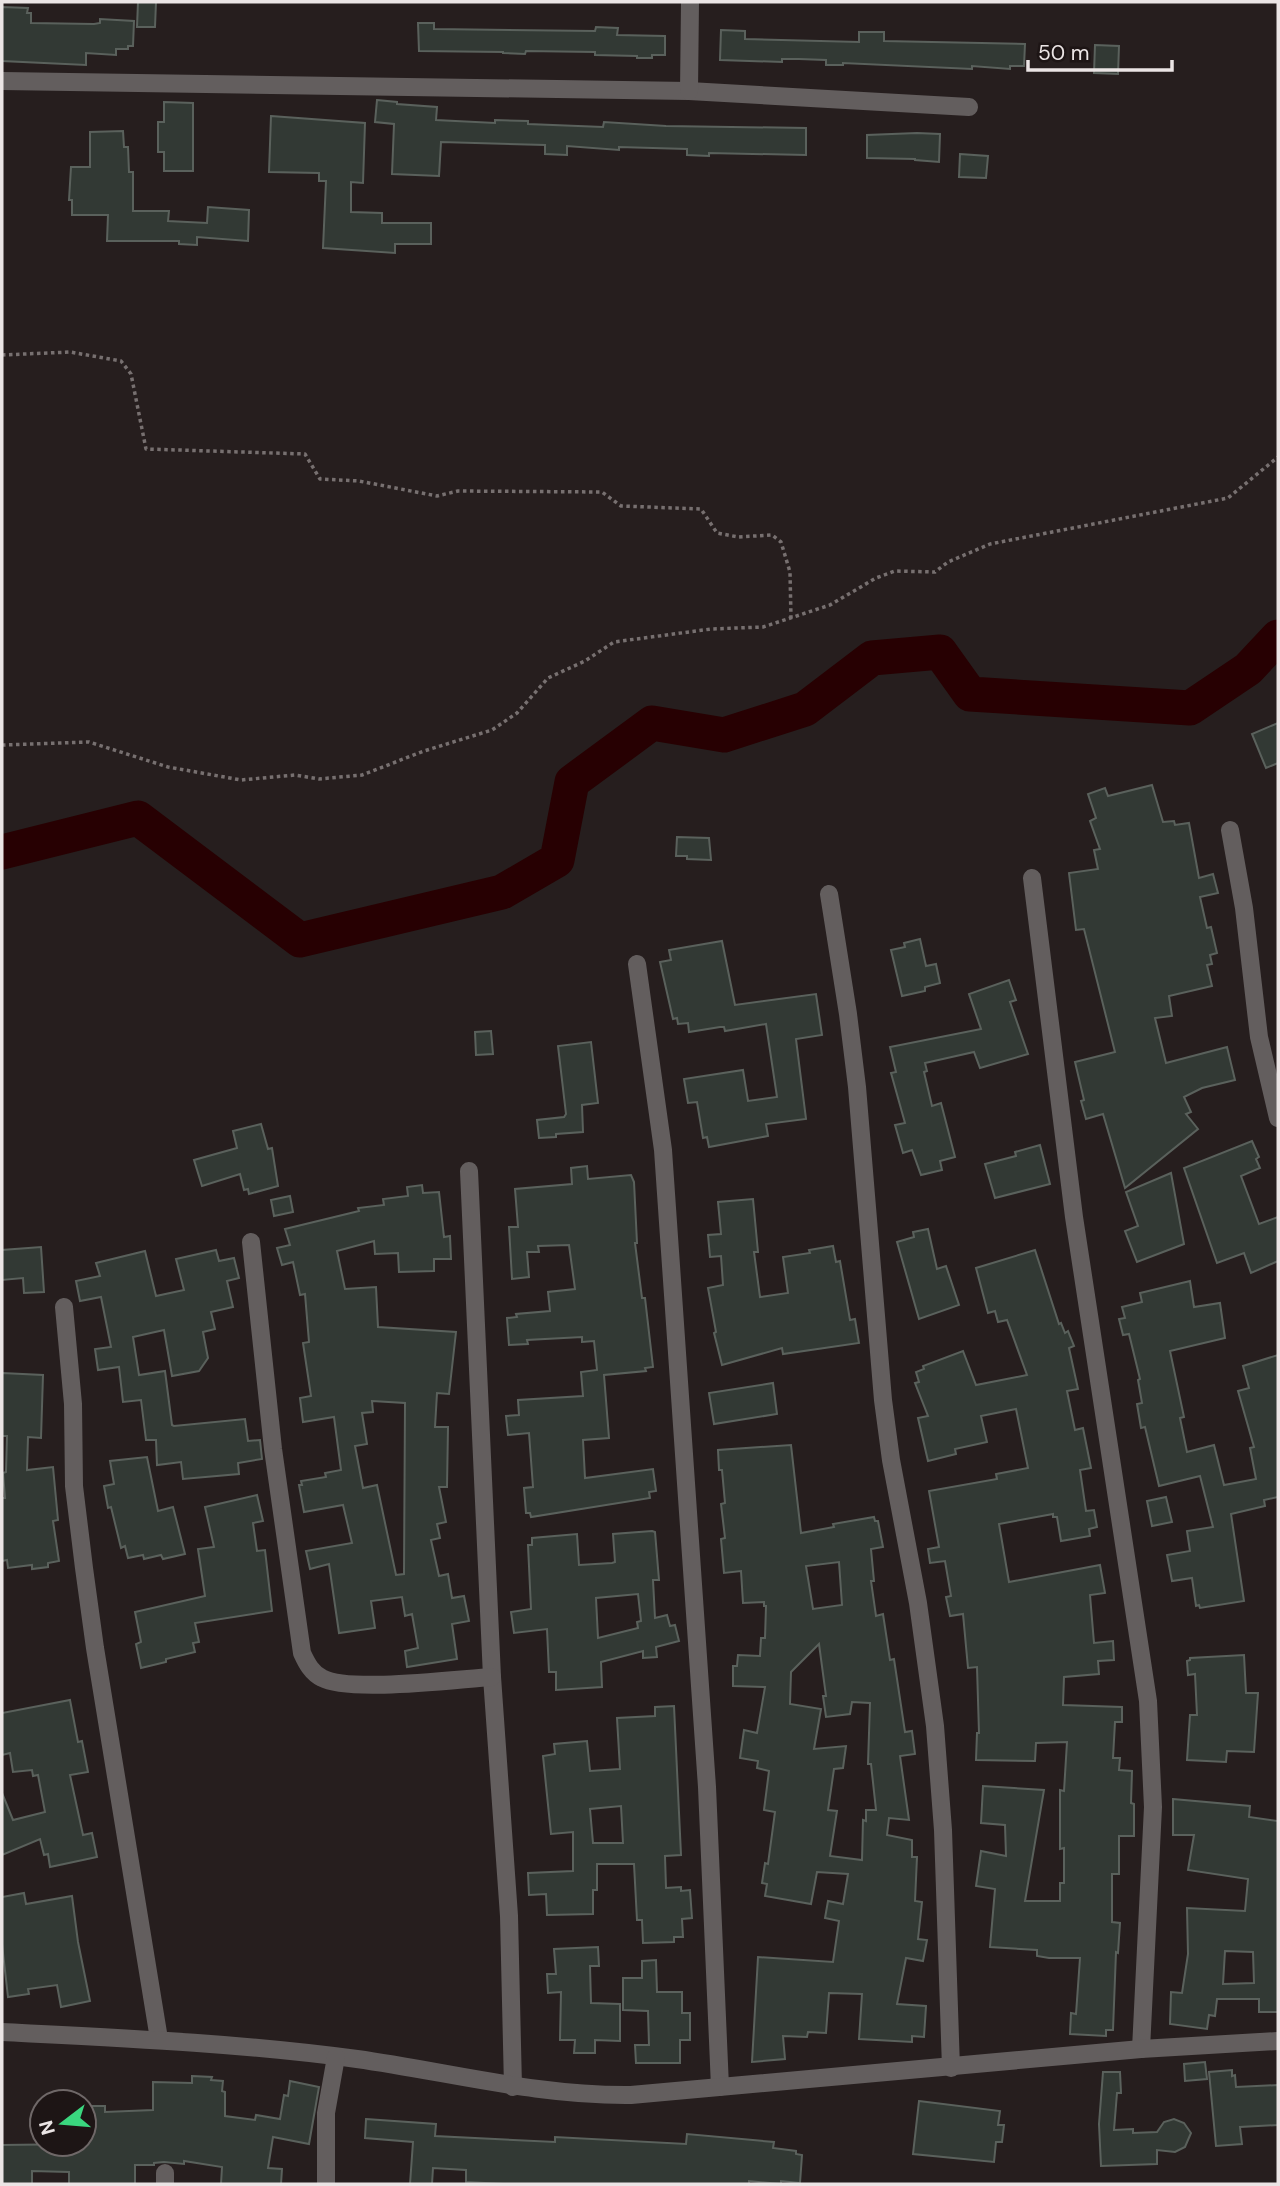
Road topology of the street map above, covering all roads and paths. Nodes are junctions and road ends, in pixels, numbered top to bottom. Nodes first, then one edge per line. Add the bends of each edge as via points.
1 (691, 2) edge
2 (2, 80) edge
3 (689, 91) junction
4 (969, 107) dead end
5 (2, 355) edge
6 (1278, 457) edge
7 (790, 618) junction
8 (2, 745) edge
9 (1230, 830) dead end
10 (1032, 878) dead end
11 (829, 894) dead end
12 (637, 964) dead end
13 (1278, 1118) edge
14 (468, 1171) dead end
15 (251, 1242) dead end
16 (64, 1307) dead end
17 (492, 1677) junction
18 (2, 2032) edge
19 (159, 2039) junction
20 (1278, 2041) edge
21 (1141, 2049) junction
22 (336, 2056) junction
23 (951, 2068) junction
24 (513, 2087) junction
25 (720, 2087) junction
26 (326, 2184) edge

1 - 3 street
2 - 3 street
3 - 4 street
5 - 7 path via 70,352 121,361 131,374 146,449 305,454 320,478 437,496 458,491 603,492 621,506 701,509 717,533 772,536 781,542 790,572
6 - 7 path via 1228,498 990,544 935,572 895,570 830,605
7 - 8 path via 763,627 614,642 548,678 517,713 492,730 362,775 241,780 168,767 89,742
9 - 13 street via 1259,1037
10 - 21 street via 1074,1217 1148,1700 1153,1807
11 - 23 street via 857,1087 883,1400 935,1726
12 - 25 street via 664,1164 706,1773
14 - 17 street
15 - 17 street via 273,1449 307,1665 323,1679 350,1684
16 - 19 street via 73,1404 74,1486 86,1581
17 - 24 street via 509,1916
18 - 19 street
19 - 22 street
20 - 21 street
21 - 23 street
22 - 24 street
22 - 26 street via 326,2113
23 - 25 street
24 - 25 street via 601,2095

